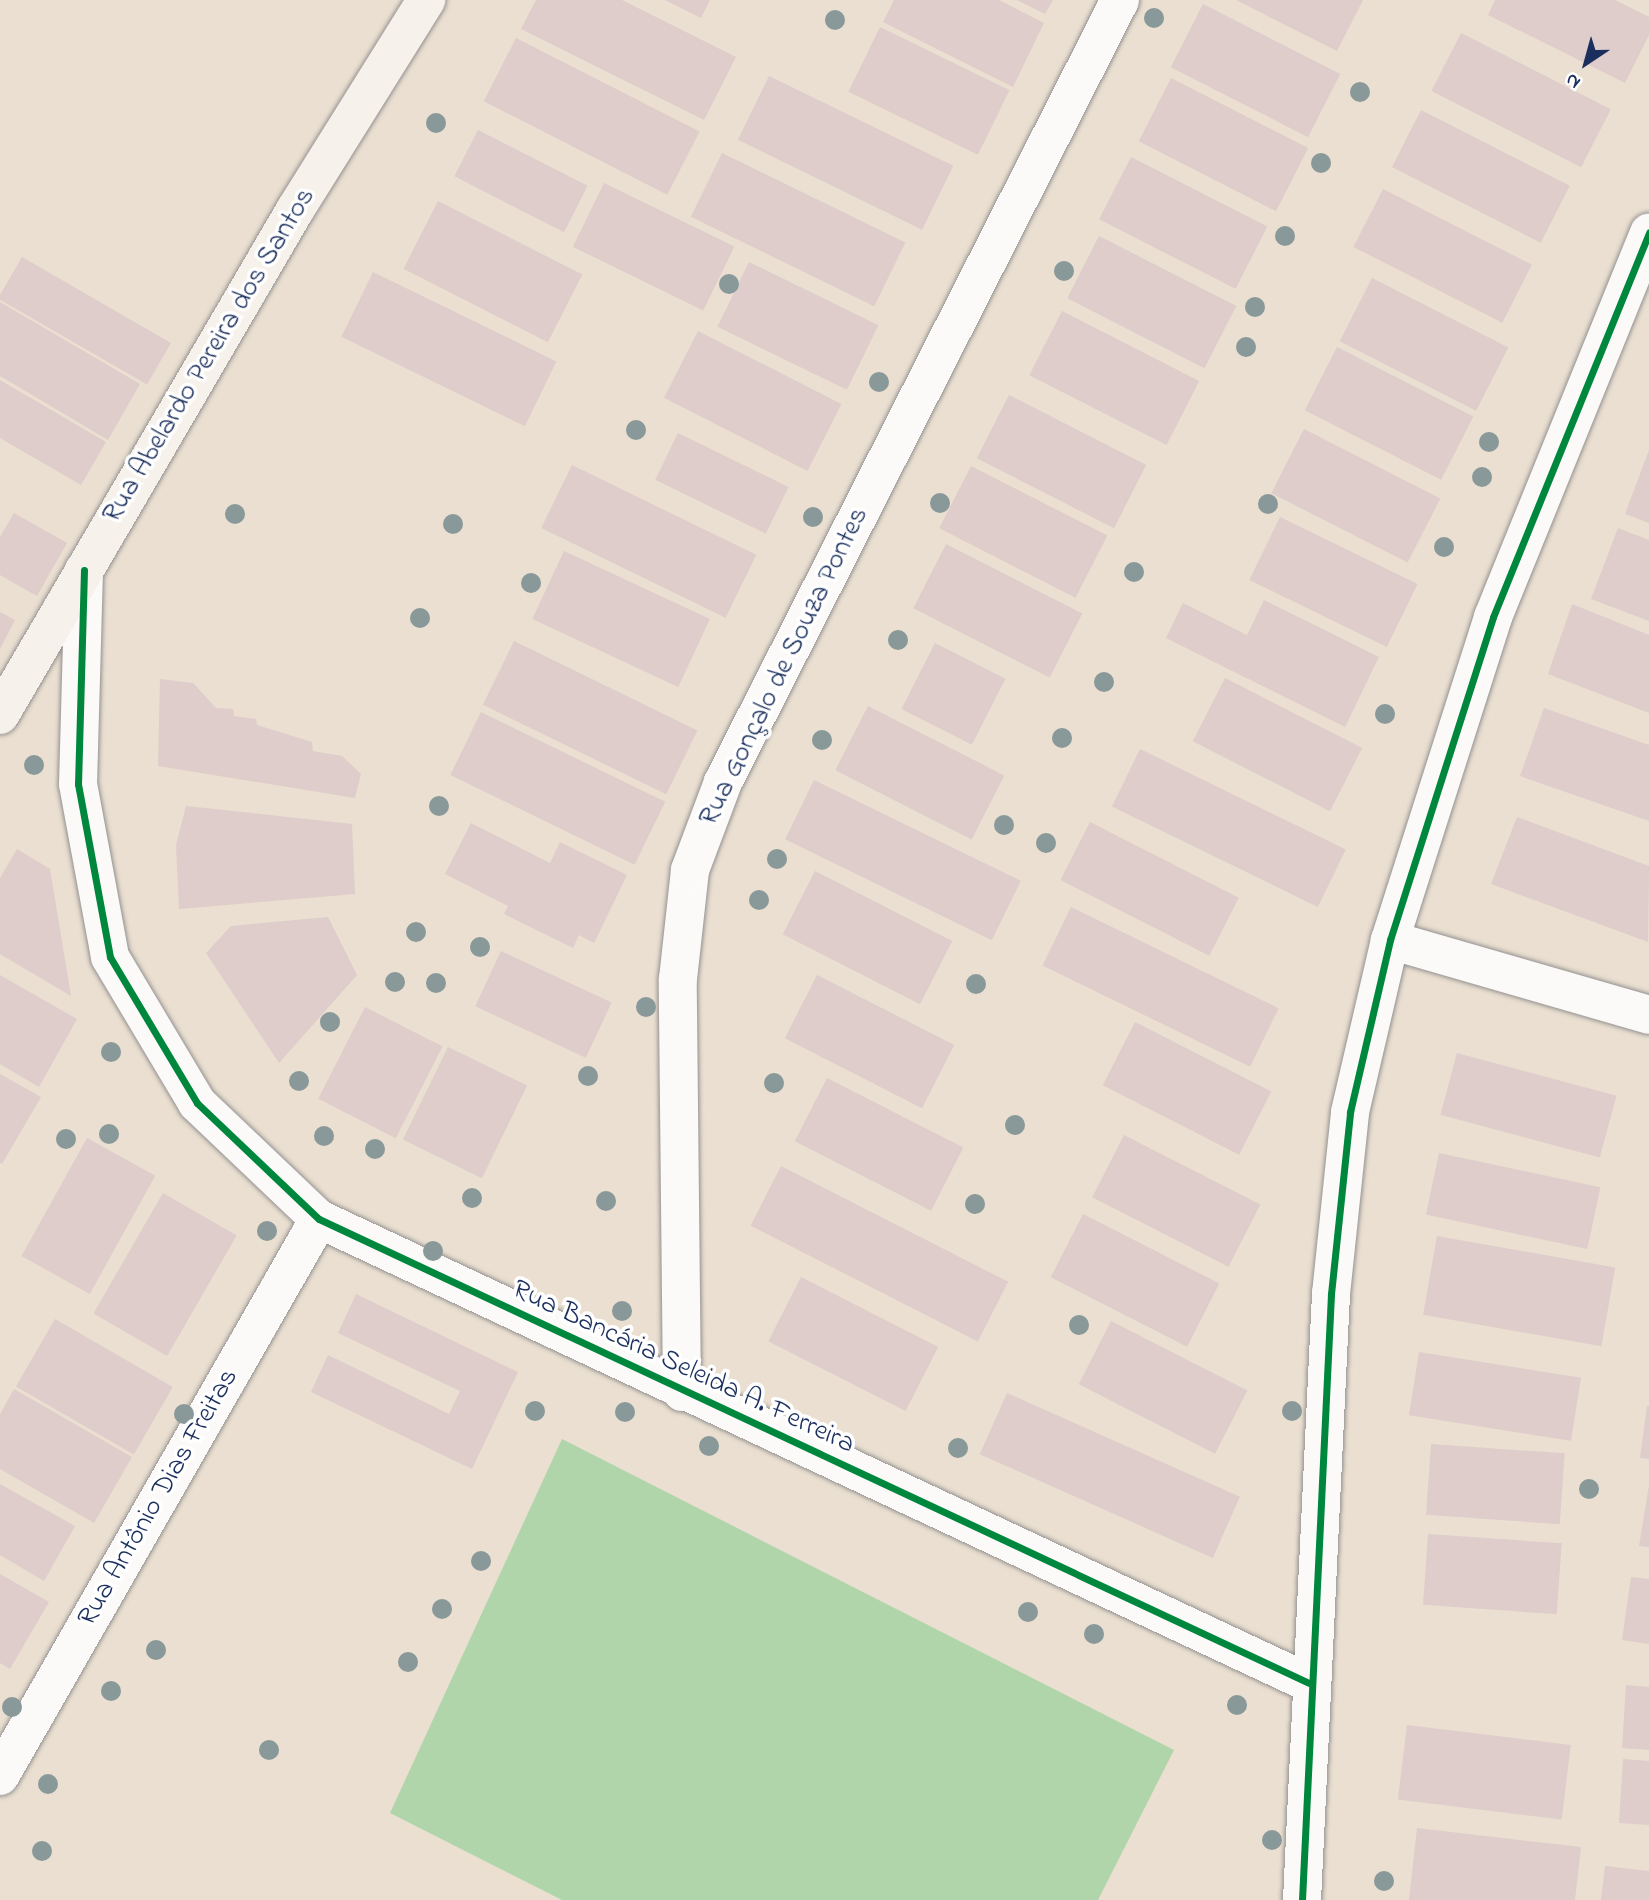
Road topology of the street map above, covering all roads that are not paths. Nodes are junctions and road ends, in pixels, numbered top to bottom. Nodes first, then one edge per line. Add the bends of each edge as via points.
1 (426, 0) edge
2 (1120, 0) edge
3 (1649, 232) edge
4 (84, 570) junction
5 (0, 715) edge
6 (1390, 940) junction
7 (1649, 1015) edge
8 (319, 1219) junction
9 (682, 1392) junction
10 (1309, 1683) junction
11 (0, 1776) edge
12 (1302, 1900) edge

1 - 4 main road, Rua Abelardo Pereira dos Santos
2 - 9 street, Rua Gonçalo de Souza Pontes via 723,782 690,870 678,979
3 - 6 street via 1493,617
4 - 5 main road, Rua Abelardo Pereira dos Santos
4 - 8 street, Rua Bancária Seleida A. Ferreira via 78,784 110,957 197,1103
6 - 7 street
6 - 10 street via 1350,1112 1331,1294
8 - 9 street, Rua Bancária Seleida A. Ferreira
8 - 11 street, Rua Antônio Dias Freitas
9 - 10 street, Rua Bancária Seleida A. Ferreira
10 - 12 street

